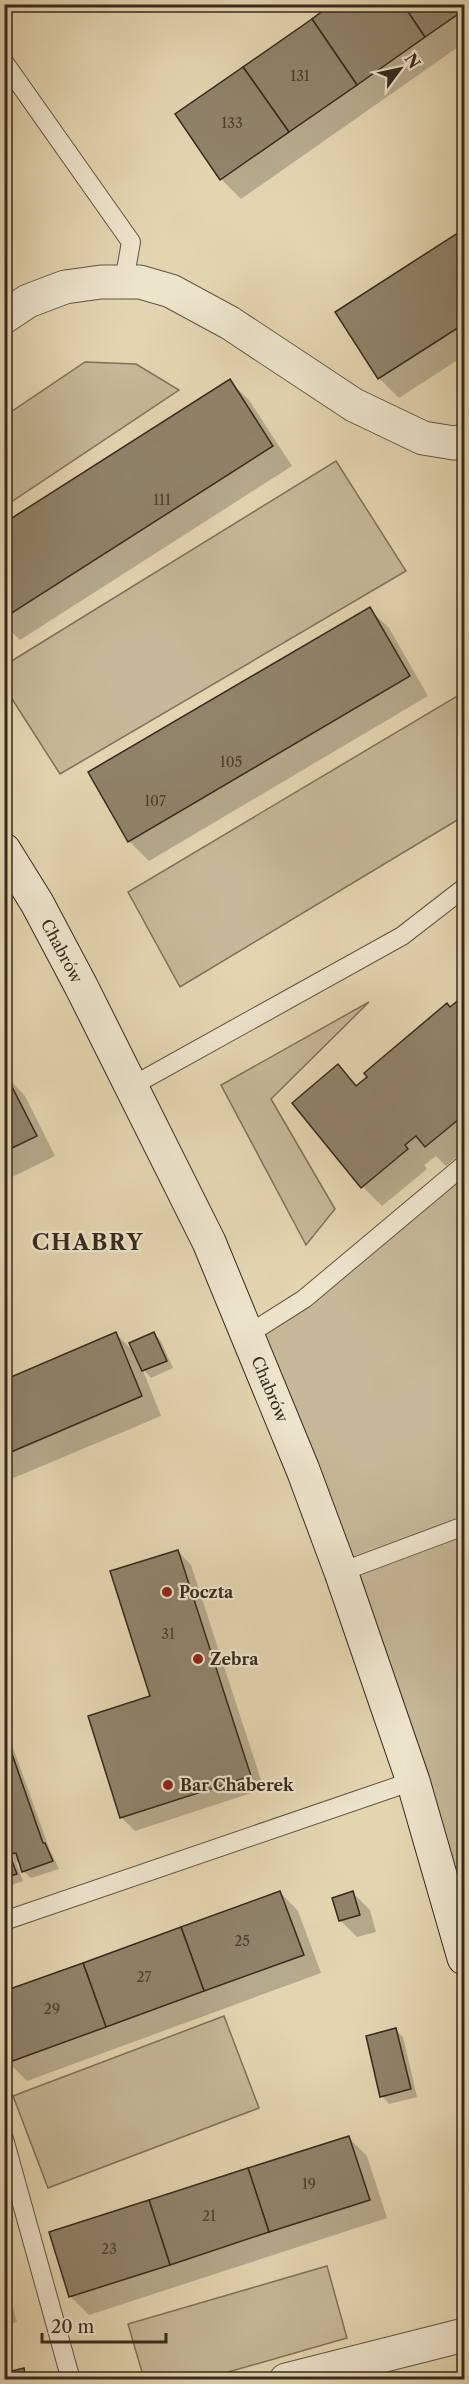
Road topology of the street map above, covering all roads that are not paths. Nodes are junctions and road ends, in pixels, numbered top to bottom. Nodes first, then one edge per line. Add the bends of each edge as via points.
1 (4, 62) edge
2 (123, 281) junction
3 (4, 317) edge
4 (465, 441) edge
5 (4, 850) edge
6 (465, 888) edge
7 (132, 1086) junction
8 (465, 1165) edge
9 (247, 1335) junction
10 (465, 1526) edge
11 (341, 1572) junction
12 (413, 1781) junction
13 (4, 1921) edge
14 (465, 1958) edge
15 (4, 2139) edge
16 (465, 2335) edge
17 (71, 2379) edge
18 (286, 2379) edge

1 - 2 lane via 131,242
2 - 3 street via 65,287 28,301
2 - 4 street via 171,291 230,323 354,405 423,438
5 - 7 street, Chabrów via 37,903
6 - 7 lane via 402,936
7 - 9 street, Chabrów via 209,1242
8 - 9 lane via 304,1299
9 - 11 street, Chabrów
10 - 11 lane
11 - 12 street, Chabrów
12 - 13 lane
12 - 14 street, Chabrów
15 - 17 lane
16 - 18 street

